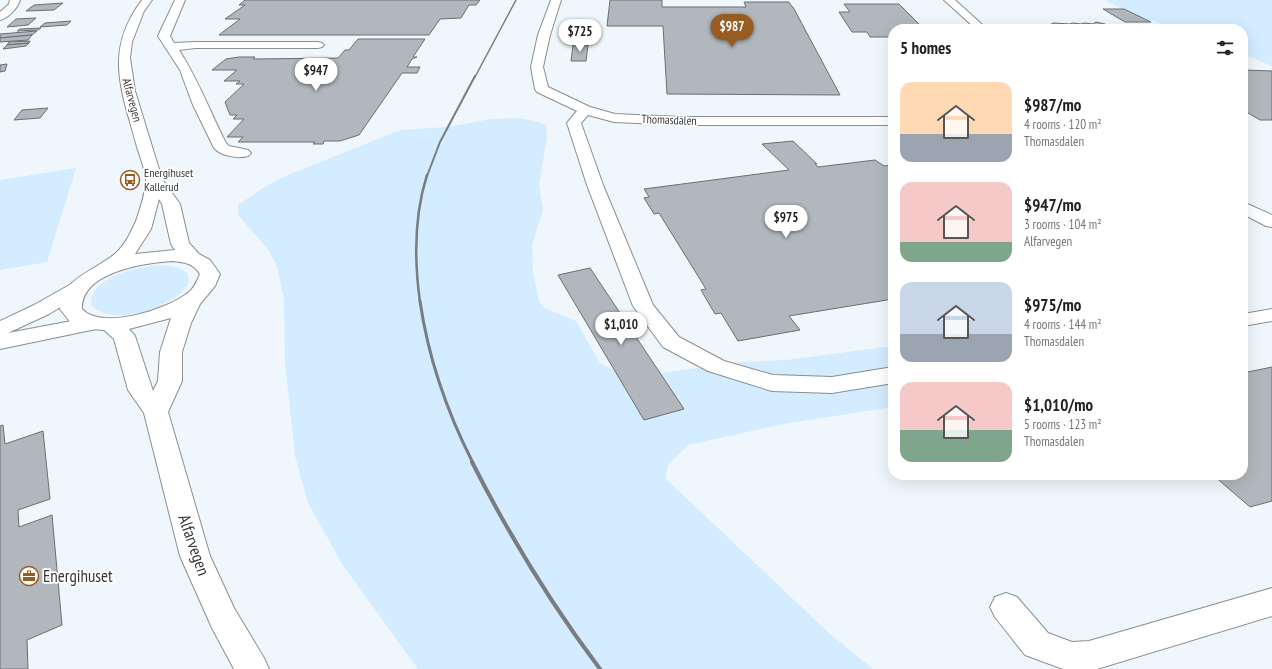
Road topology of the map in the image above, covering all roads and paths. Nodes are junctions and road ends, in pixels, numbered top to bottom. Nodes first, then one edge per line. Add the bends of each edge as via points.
1 (11, 0) edge
2 (147, 0) edge
3 (180, 0) edge
4 (556, 0) edge
5 (949, 0) edge
6 (0, 17) edge
7 (976, 24) edge
8 (318, 45) dead end
9 (171, 47) junction
10 (585, 110) junction
11 (888, 121) edge
12 (243, 153) dead end
13 (154, 179) junction
14 (1248, 209) edge
15 (1272, 222) edge
16 (191, 258) junction
17 (104, 271) junction
18 (80, 287) junction
19 (191, 300) junction
20 (1272, 315) edge
21 (1248, 319) edge
22 (102, 324) junction
23 (0, 329) edge
24 (0, 342) edge
25 (888, 376) edge
26 (156, 412) junction
27 (1272, 602) edge
28 (1006, 607) dead end
29 (252, 669) edge

1 - 6 street via 14,5
2 - 13 street, Alfarvegen via 139,11 126,42 124,58 128,91
3 - 9 street via 164,36
4 - 10 street, Thomasdalen via 544,35 537,68 542,89
5 - 7 street
8 - 9 street
9 - 12 street via 186,70 219,145 224,150
10 - 11 street, Thomasdalen via 614,118 682,122
10 - 25 street via 574,123 595,185 643,306 671,342 716,366 772,383 832,385
13 - 16 street, Alfarvegen via 171,204 180,244
13 - 17 street, Alfarvegen via 150,206 139,234 125,255
14 - 15 street
16 - 17 street via 172,255 150,257 126,262
16 - 19 street via 204,264 210,274 205,287
17 - 18 street
18 - 22 street via 72,298 71,309 78,318
18 - 23 street via 54,304
19 - 22 street via 168,312 140,321
19 - 26 street via 180,323 171,352 170,381
20 - 21 street
22 - 24 street via 48,331
22 - 26 street, Alfarvegen via 124,336 140,390
26 - 29 street, Alfarvegen via 195,556 223,618
27 - 28 street via 1089,656 1072,657 1037,644

